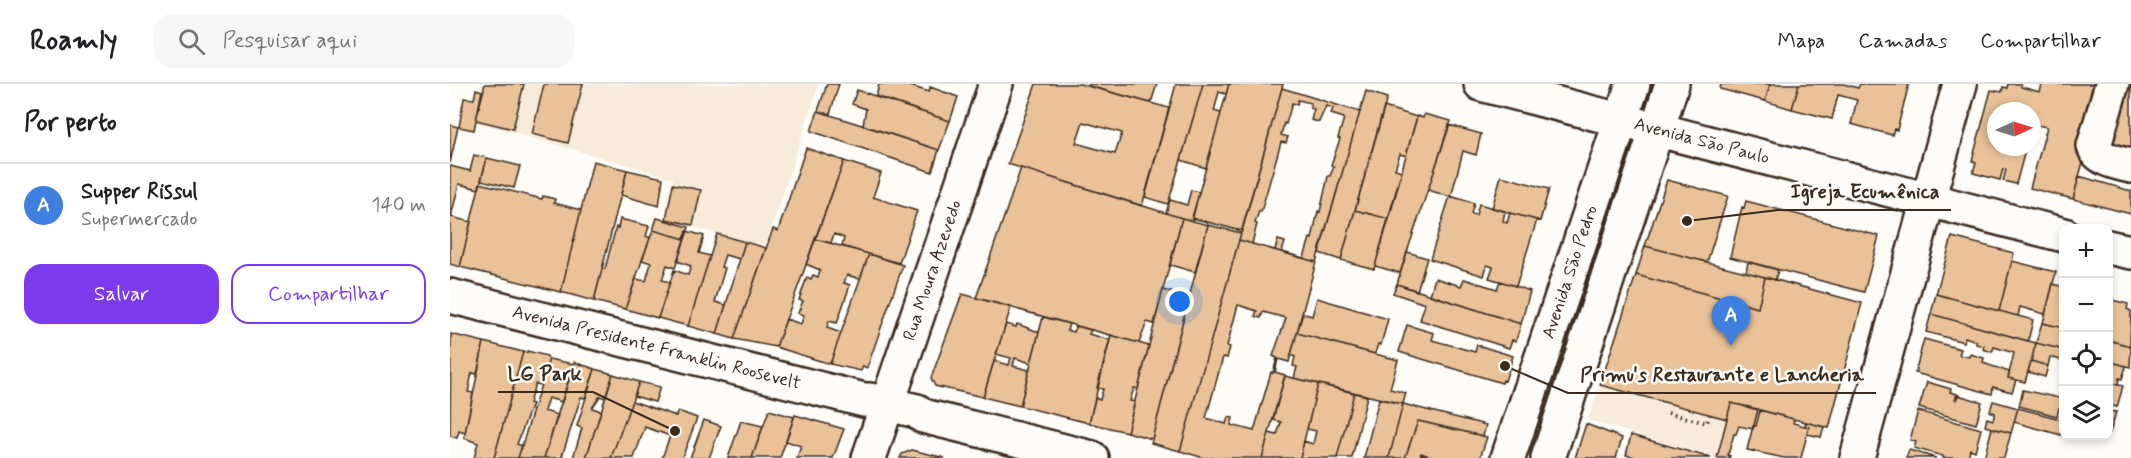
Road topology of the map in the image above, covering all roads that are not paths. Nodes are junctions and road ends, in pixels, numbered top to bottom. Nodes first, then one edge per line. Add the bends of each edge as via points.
1 (996, 84) edge
2 (1480, 84) edge
3 (1633, 84) edge
4 (1672, 84) edge
5 (1960, 84) edge
6 (2112, 84) edge
7 (1621, 120) junction
8 (1656, 131) junction
9 (2131, 166) edge
10 (1929, 200) junction
11 (2059, 234) edge
12 (2113, 248) edge
13 (2131, 252) edge
14 (450, 296) edge
15 (879, 405) junction
16 (869, 458) edge
17 (1092, 458) edge
18 (1508, 458) edge
19 (1548, 458) edge
20 (1857, 458) edge

1 - 15 street, Rua Moura Azevedo
2 - 7 street, Avenida São Paulo
3 - 7 street, Avenida São Pedro
4 - 8 street, Avenida São Pedro
5 - 10 street
6 - 9 street via 2094,146 2102,156
7 - 8 street, Avenida São Paulo
7 - 18 street, Avenida São Pedro
8 - 10 street, Avenida São Paulo
8 - 19 street, Avenida São Pedro
10 - 11 street, Avenida São Paulo
10 - 20 street
12 - 13 street
14 - 15 street, Avenida Presidente Franklin Roosevelt
15 - 16 street, Rua Moura Azevedo
15 - 17 street, Avenida Presidente Franklin Roosevelt

